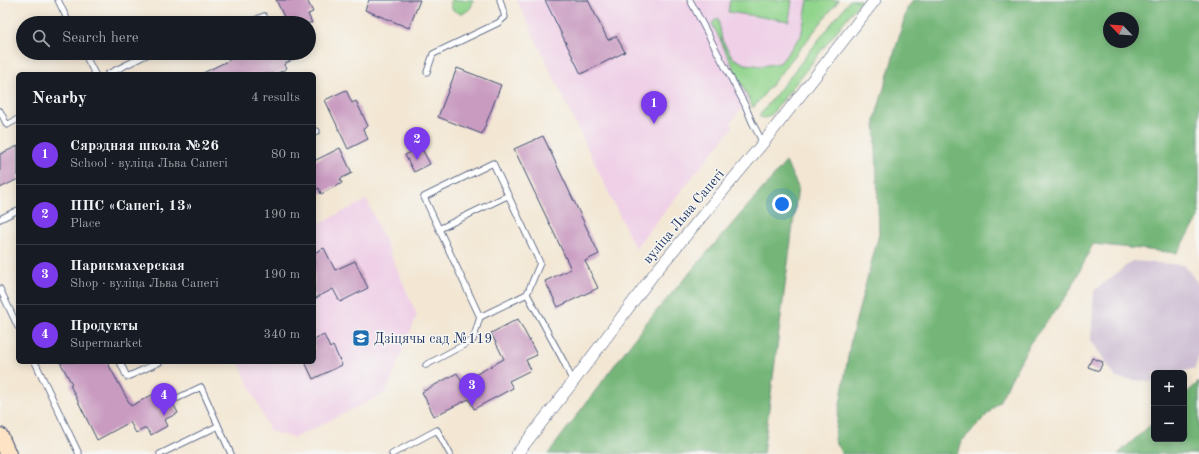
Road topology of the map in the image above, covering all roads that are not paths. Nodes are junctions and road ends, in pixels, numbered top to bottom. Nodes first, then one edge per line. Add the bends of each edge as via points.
1 (58, 0) edge
2 (500, 0) edge
3 (690, 0) edge
4 (875, 0) edge
5 (66, 16) edge
6 (88, 60) edge
7 (136, 60) edge
8 (94, 72) edge
9 (112, 72) edge
10 (427, 72) dead end
11 (0, 111) edge
12 (16, 120) edge
13 (763, 143) junction
14 (509, 195) junction
15 (16, 211) edge
16 (0, 219) edge
17 (439, 229) junction
18 (0, 289) edge
19 (527, 294) junction
20 (480, 317) junction
21 (16, 322) edge
22 (36, 364) edge
23 (121, 364) edge
24 (156, 364) edge
25 (426, 365) dead end
26 (573, 382) junction
27 (178, 398) dead end
28 (218, 426) junction
29 (0, 436) edge
30 (8, 454) edge
31 (79, 454) edge
32 (160, 454) edge
33 (231, 454) edge
34 (392, 454) edge
35 (450, 454) edge
36 (517, 454) edge

1 - 5 lane
2 - 10 lane via 505,17 498,23 433,54
3 - 13 lane
4 - 13 street, вуліца Льва Сапегі
6 - 8 lane
7 - 9 lane
11 - 12 lane via 6,125
13 - 26 street, вуліца Льва Сапегі via 653,275
14 - 17 lane
14 - 17 lane via 493,163 424,197
14 - 19 lane via 540,263
15 - 16 lane
17 - 20 lane
18 - 21 lane
19 - 20 lane
19 - 26 lane
20 - 25 lane via 473,340
22 - 31 lane
23 - 24 lane via 127,377
26 - 36 street, вуліца Льва Сапегі
27 - 28 lane via 201,388
28 - 32 lane
28 - 33 lane
29 - 30 main road
34 - 35 lane via 437,430

